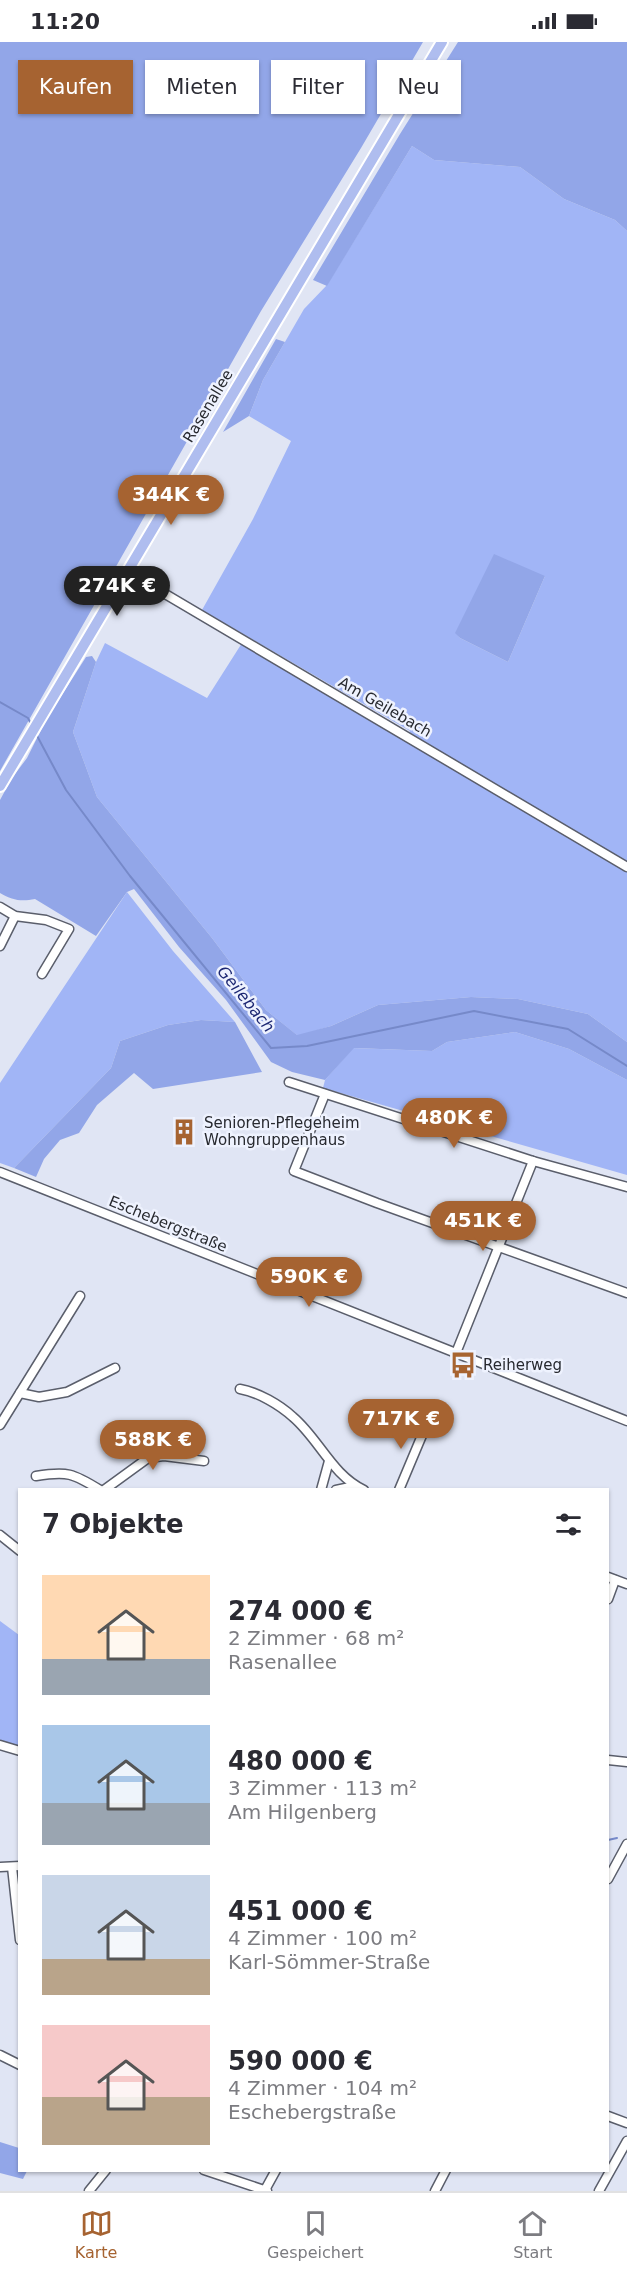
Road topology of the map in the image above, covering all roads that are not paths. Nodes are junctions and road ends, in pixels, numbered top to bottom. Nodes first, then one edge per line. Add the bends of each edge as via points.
1 (442, 42) edge
2 (128, 572) junction
3 (0, 786) edge
4 (627, 867) edge
5 (0, 907) edge
6 (15, 916) junction
7 (0, 946) edge
8 (42, 974) dead end
9 (289, 1082) dead end
10 (326, 1094) junction
11 (533, 1161) junction
12 (1, 1173) edge
13 (627, 1187) edge
14 (500, 1247) junction
15 (627, 1293) edge
16 (80, 1296) dead end
17 (456, 1353) junction
18 (115, 1368) dead end
19 (240, 1389) dead end
20 (21, 1393) junction
21 (428, 1421) dead end
22 (627, 1421) edge
23 (0, 1425) edge
24 (204, 1461) dead end
25 (329, 1461) junction
26 (36, 1476) dead end
27 (356, 1486) junction
28 (98, 1488) edge
29 (105, 1488) edge
30 (322, 1488) edge
31 (346, 1488) edge
32 (360, 1488) edge
33 (400, 1488) edge
34 (0, 1535) edge
35 (18, 1546) edge
36 (611, 1578) edge
37 (627, 1584) edge
38 (0, 1745) edge
39 (18, 1750) edge
40 (609, 1760) edge
41 (627, 1762) edge
42 (627, 1845) edge
43 (16, 1866) edge
44 (0, 1867) edge
45 (609, 1877) edge
46 (18, 1903) edge
47 (0, 2055) edge
48 (18, 2064) edge
49 (609, 2116) edge
50 (627, 2123) edge
51 (627, 2141) edge
52 (104, 2172) edge
53 (210, 2172) edge
54 (275, 2172) edge
55 (445, 2172) edge
56 (89, 2191) edge
57 (266, 2191) edge
58 (435, 2191) edge
59 (599, 2191) edge

1 - 2 main road, Rasenallee
2 - 3 main road, Rasenallee
2 - 4 street, Am Geilebach
5 - 6 street
6 - 7 street
6 - 8 street via 46,920 69,929
9 - 10 street
10 - 11 street
10 - 14 street via 294,1171
11 - 13 street
11 - 14 street
12 - 17 street, Eschebergstraße
14 - 15 street
14 - 17 street
16 - 20 street
17 - 22 street, Eschebergstraße
18 - 20 street via 67,1392 39,1397
19 - 25 street via 265,1398 294,1418
20 - 23 street
21 - 33 street
24 - 29 street via 148,1458
25 - 27 street
25 - 30 street
26 - 28 street via 62,1472
27 - 31 street
27 - 32 street
34 - 35 street
36 - 37 street
38 - 39 street
40 - 41 street
42 - 45 street
43 - 44 street
43 - 46 street
47 - 48 street
49 - 50 street
51 - 59 street
52 - 56 street
53 - 57 street
54 - 57 street
55 - 58 street

